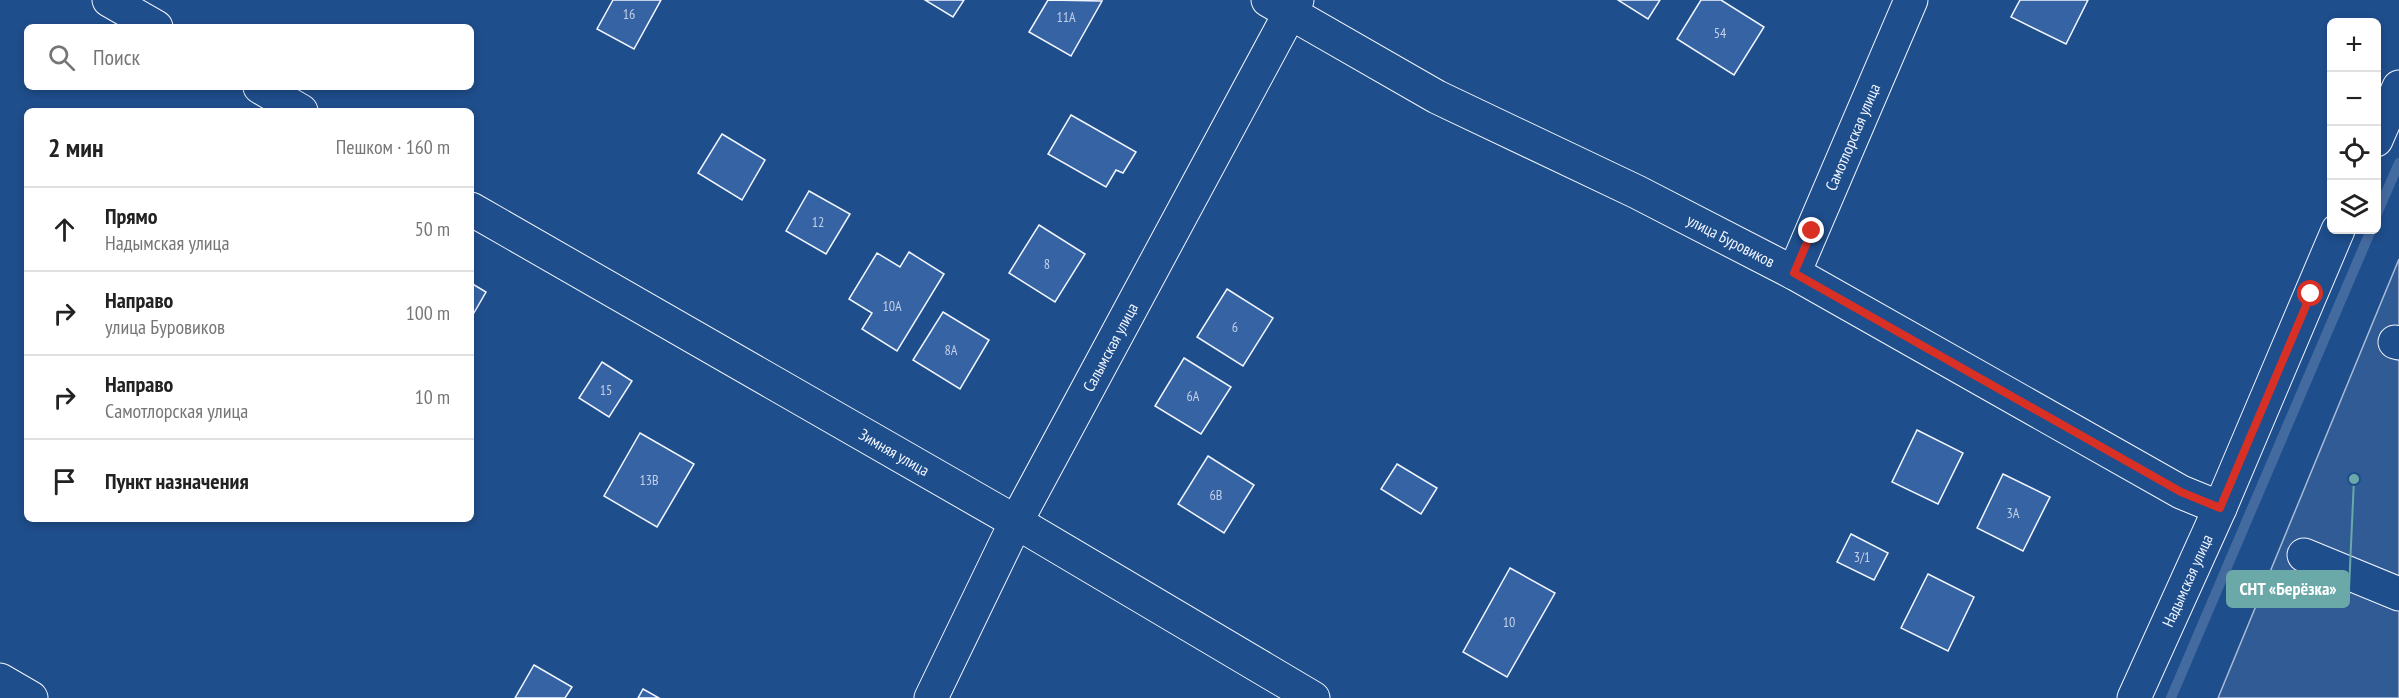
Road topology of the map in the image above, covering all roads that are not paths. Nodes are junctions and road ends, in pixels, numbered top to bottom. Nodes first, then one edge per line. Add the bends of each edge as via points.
1 (109, 0) edge
2 (1911, 0) edge
3 (1285, 4) edge
4 (151, 24) edge
5 (2399, 87) edge
6 (265, 90) edge
7 (296, 108) edge
8 (2381, 128) edge
9 (474, 211) edge
10 (2336, 234) edge
11 (1794, 273) junction
12 (2220, 508) junction
13 (1016, 522) junction
14 (2304, 555) dead end
15 (2399, 594) edge
16 (0, 680) edge
17 (31, 698) edge
18 (931, 698) edge
19 (1313, 698) edge
20 (2134, 698) edge

1 - 4 street
2 - 11 street, Самотлорская улица
3 - 11 street, улица Буровиков via 1437,97 1637,192
3 - 13 street, Салымская улица
5 - 8 street
6 - 7 street
9 - 13 street, Зимняя улица
10 - 12 street, Надымская улица
11 - 12 street, улица Буровиков via 2181,492
12 - 20 street, Надымская улица
13 - 18 street, Салымская улица
13 - 19 street, Зимняя улица
14 - 15 street
16 - 17 street

